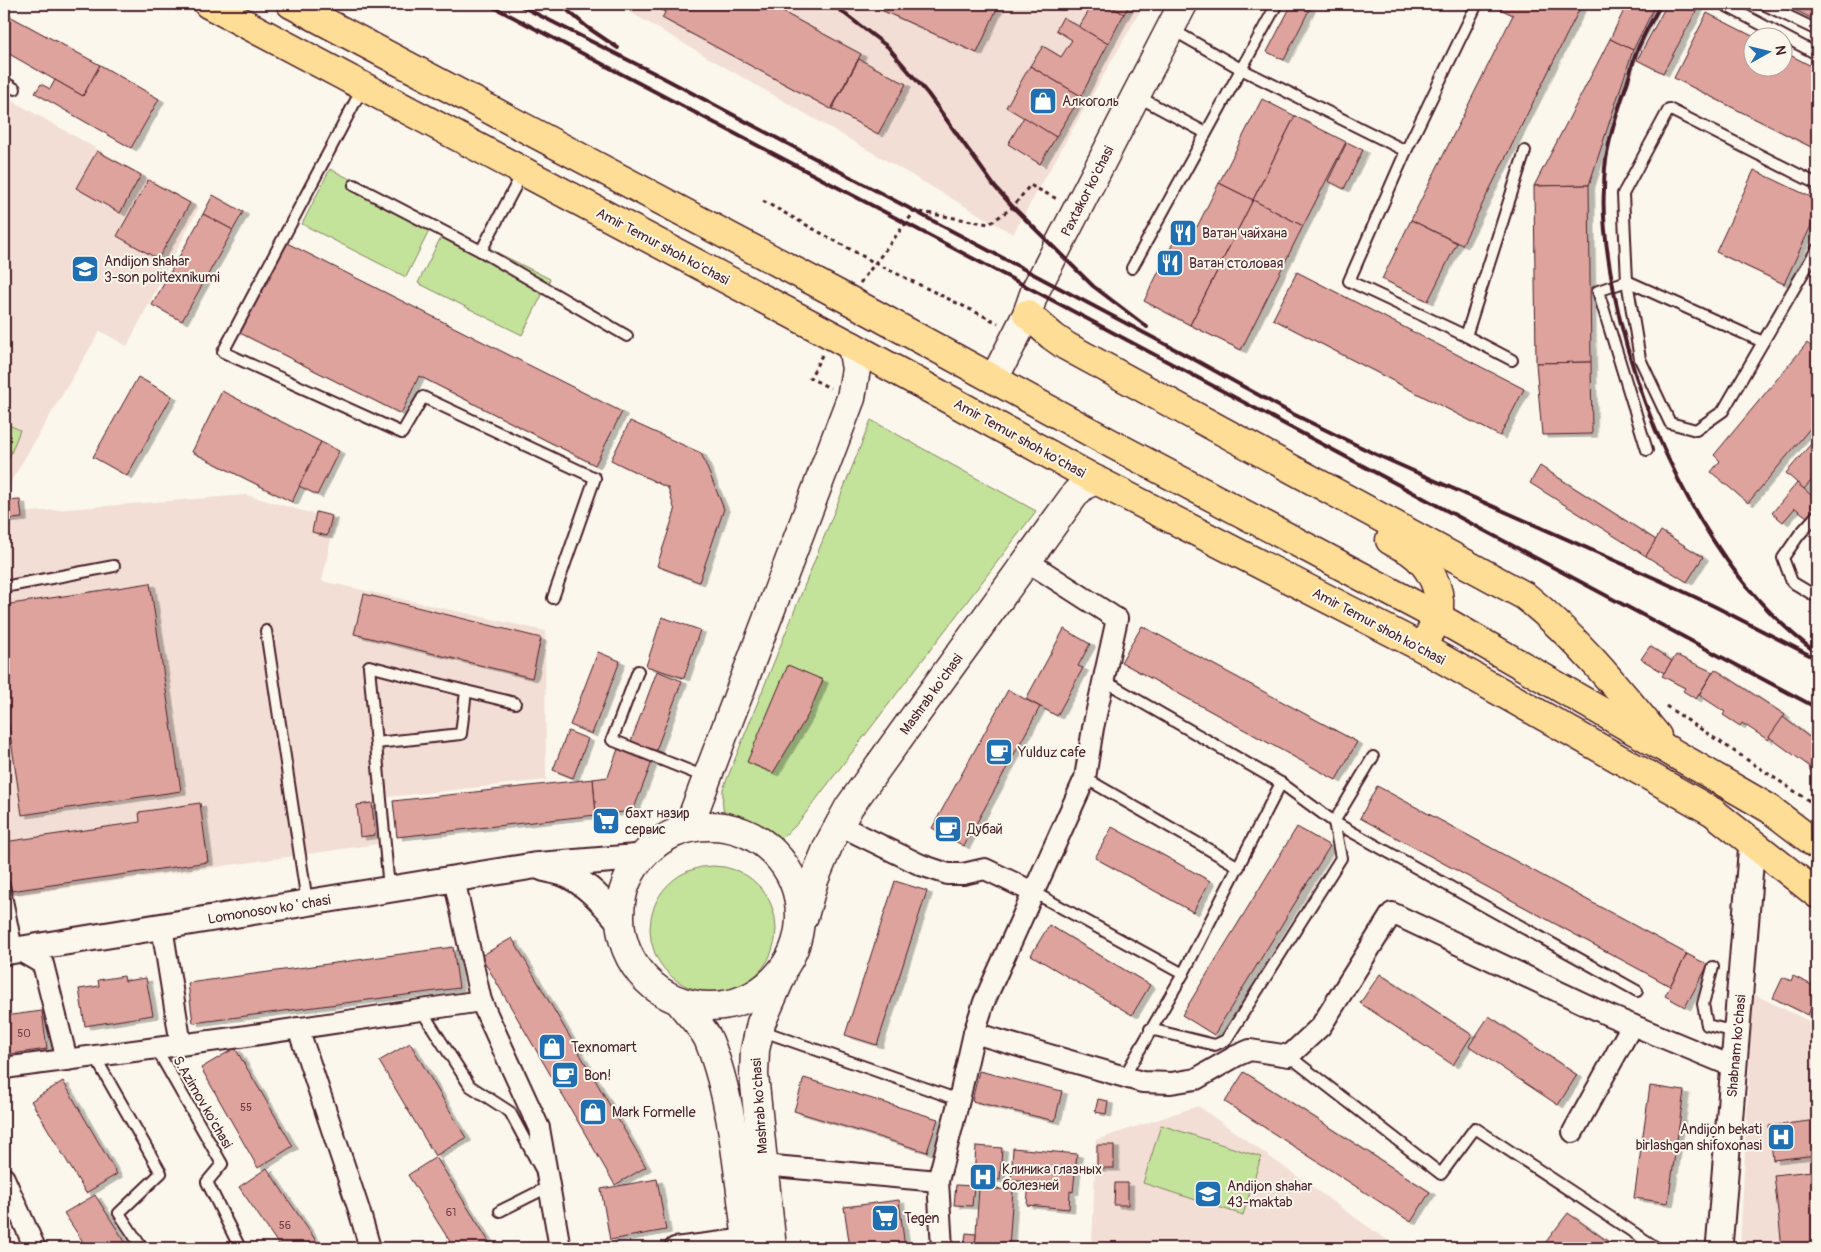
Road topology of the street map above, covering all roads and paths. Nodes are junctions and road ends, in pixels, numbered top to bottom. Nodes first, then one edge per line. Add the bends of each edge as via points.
1 (208, 4) edge
2 (291, 4) edge
3 (1183, 4) edge
4 (1277, 4) edge
5 (1723, 4) edge
6 (1762, 4) edge
7 (1476, 6) dead end
8 (1170, 29) junction
9 (1817, 30) edge
10 (1817, 54) edge
11 (1241, 70) junction
12 (4, 82) edge
13 (363, 86) junction
14 (15, 89) dead end
15 (1136, 95) junction
16 (1206, 133) junction
17 (1406, 151) junction
18 (1525, 151) dead end
19 (523, 171) junction
20 (1817, 184) edge
21 (354, 185) dead end
22 (764, 201) dead end
23 (1078, 210) junction
24 (1817, 249) edge
25 (481, 251) junction
26 (875, 263) junction
27 (1132, 268) dead end
28 (1628, 281) junction
29 (847, 299) junction
30 (1022, 324) junction
31 (627, 336) dead end
32 (1466, 336) junction
33 (842, 341) junction
34 (1763, 342) junction
35 (1512, 360) dead end
36 (994, 379) junction
37 (851, 398) junction
38 (1648, 450) dead end
39 (1096, 480) junction
40 (1817, 515) edge
41 (1027, 560) junction
42 (114, 566) dead end
43 (4, 587) edge
44 (1817, 597) edge
45 (553, 598) dead end
46 (1438, 617) junction
47 (266, 631) dead end
48 (1423, 648) junction
49 (638, 671) dead end
50 (1103, 680) junction
51 (466, 691) junction
52 (515, 703) dead end
53 (1666, 706) dead end
54 (376, 743) junction
55 (1668, 748) junction
56 (1373, 757) dead end
57 (707, 778) junction
58 (1084, 778) junction
59 (1281, 783) junction
60 (1817, 806) edge
61 (1334, 822) junction
62 (839, 825) junction
63 (688, 828) junction
64 (1752, 843) junction
65 (1817, 845) edge
66 (642, 856) junction
67 (533, 866) junction
68 (1239, 867) junction
69 (454, 879) junction
70 (4, 885) edge
71 (389, 890) junction
72 (1033, 892) junction
73 (1817, 894) edge
74 (307, 903) junction
75 (620, 922) junction
76 (162, 927) junction
77 (800, 930) junction
78 (11, 950) edge
79 (1713, 967) dead end
80 (784, 969) junction
81 (1183, 974) junction
82 (1637, 992) dead end
83 (480, 1001) junction
84 (678, 1002) junction
85 (421, 1010) junction
86 (1632, 1025) junction
87 (298, 1028) junction
88 (1150, 1029) junction
89 (760, 1030) junction
90 (1737, 1032) junction
91 (974, 1033) junction
92 (181, 1045) junction
93 (156, 1048) junction
94 (1289, 1056) junction
95 (95, 1057) junction
96 (67, 1060) junction
97 (1734, 1067) junction
98 (4, 1068) edge
99 (1124, 1077) junction
100 (959, 1100) junction
101 (1573, 1132) dead end
102 (762, 1165) junction
103 (4, 1180) edge
104 (938, 1181) junction
105 (550, 1186) junction
106 (500, 1211) dead end
107 (755, 1245) edge
108 (36, 1248) edge
109 (142, 1248) edge
110 (240, 1248) edge
111 (370, 1248) edge
112 (560, 1248) edge
113 (675, 1248) edge
114 (942, 1248) edge
115 (1657, 1248) edge
116 (1719, 1248) edge

1 - 13 main road, Amir Temur shoh ko'chasi
2 - 29 main road
3 - 8 main road, Paxtakor ko'chasi
4 - 11 lane
5 - 10 lane
6 - 9 lane
7 - 17 lane
8 - 11 lane
8 - 15 main road, Paxtakor ko'chasi
11 - 16 lane
11 - 17 lane
12 - 14 lane
13 - 19 main road, Amir Temur shoh ko'chasi
13 - 45 lane via 223,352 402,434 423,397 595,478
15 - 16 lane
15 - 23 main road, Paxtakor ko'chasi
16 - 27 lane
17 - 32 lane via 1349,280
18 - 32 lane
19 - 25 lane
19 - 33 main road, Amir Temur shoh ko'chasi
20 - 28 lane via 1669,109 1623,194
21 - 25 lane
22 - 26 path
23 - 26 path via 1030,185 1013,207 989,224 915,211
23 - 30 main road, Paxtakor ko'chasi
24 - 34 lane
25 - 31 lane
26 - 29 path
26 - 30 path
28 - 34 lane
28 - 34 lane via 1640,358 1670,423 1696,430 1723,411
28 - 38 lane via 1598,291
29 - 36 main road
30 - 36 main road, Paxtakor ko'chasi
30 - 46 main road via 1046,352 1412,552 1430,572 1438,589
30 - 55 main road via 1052,336 1525,596 1575,642
32 - 35 lane
33 - 37 main road via 856,369
33 - 37 path via 810,378
33 - 39 main road, Amir Temur shoh ko'chasi
36 - 46 main road
37 - 57 main road
39 - 41 main road, Mashrab ko'chasi via 1076,493
39 - 48 main road, Amir Temur shoh ko'chasi
40 - 44 lane via 1783,558 1792,582
41 - 50 street via 1117,619
41 - 62 main road, Mashrab ko'chasi
42 - 43 lane
46 - 48 main road
46 - 55 main road
47 - 74 lane
48 - 64 main road, Amir Temur shoh ko'chasi via 1713,812
49 - 57 lane via 612,740
50 - 58 street
50 - 59 lane
51 - 52 lane
51 - 54 lane via 461,734
51 - 54 lane via 369,666
53 - 60 path
54 - 71 lane
55 - 65 main road via 1770,809
56 - 61 lane
57 - 63 main road
58 - 68 lane
58 - 72 street
59 - 61 lane
59 - 68 lane
61 - 82 lane
61 - 88 lane via 1342,858 1226,1040 1215,1045
62 - 72 street via 921,866 948,874 985,869
62 - 77 main road, Mashrab ko'chasi via 814,880
63 - 66 main road, Mashrab ko'chasi via 663,839
63 - 77 main road, Mashrab ko'chasi via 727,828 746,833 771,849 790,872 800,900
64 - 73 main road, Amir Temur shoh ko'chasi
64 - 90 street, Shabnam ko'chasi
66 - 67 street, Lomonosov koʻchasi
66 - 75 main road, Mashrab ko'chasi via 629,876 622,898
67 - 69 street, Lomonosov koʻchasi
67 - 75 street via 564,873 583,885 601,899
68 - 81 lane
69 - 71 street, Lomonosov koʻchasi
69 - 83 street
70 - 78 lane
71 - 74 street, Lomonosov koʻchasi
72 - 81 lane
72 - 91 street via 984,1002
74 - 76 street, Lomonosov koʻchasi
75 - 84 main road, Mashrab ko'chasi via 625,947 638,970 656,989
76 - 78 street, Lomonosov koʻchasi
76 - 92 street
77 - 80 main road, Mashrab ko'chasi
78 - 96 street via 43,964
79 - 90 lane via 1702,1004 1707,1025
80 - 84 main road, Mashrab ko'chasi via 764,990 737,1003 708,1008
80 - 89 main road, Mashrab ko'chasi
81 - 88 lane
83 - 85 street
83 - 105 street via 539,1128
84 - 107 main road, Mashrab ko'chasi via 708,1039 724,1089
85 - 87 street
85 - 105 lane via 470,1086 510,1112
86 - 94 street via 1392,913 1321,1026
86 - 97 street
86 - 101 street
87 - 92 street
87 - 111 street
88 - 99 lane
89 - 100 lane
89 - 102 main road, Mashrab ko'chasi via 754,1075
90 - 97 street, Shabnam ko'chasi
91 - 99 street
91 - 100 street
92 - 93 street
93 - 95 street
93 - 110 lane, S.Azimov ko'chasi via 222,1164 207,1182
94 - 99 street via 1250,1050 1196,1079 1171,1083 1142,1082
94 - 115 lane via 1441,1174 1474,1128
95 - 96 street
95 - 109 lane via 161,1173 119,1213
96 - 98 street
97 - 116 street, Shabnam ko'chasi
100 - 104 street
102 - 104 street
102 - 107 main road, Mashrab ko'chasi
103 - 108 street
104 - 114 street
105 - 106 lane
105 - 112 street
107 - 113 street

